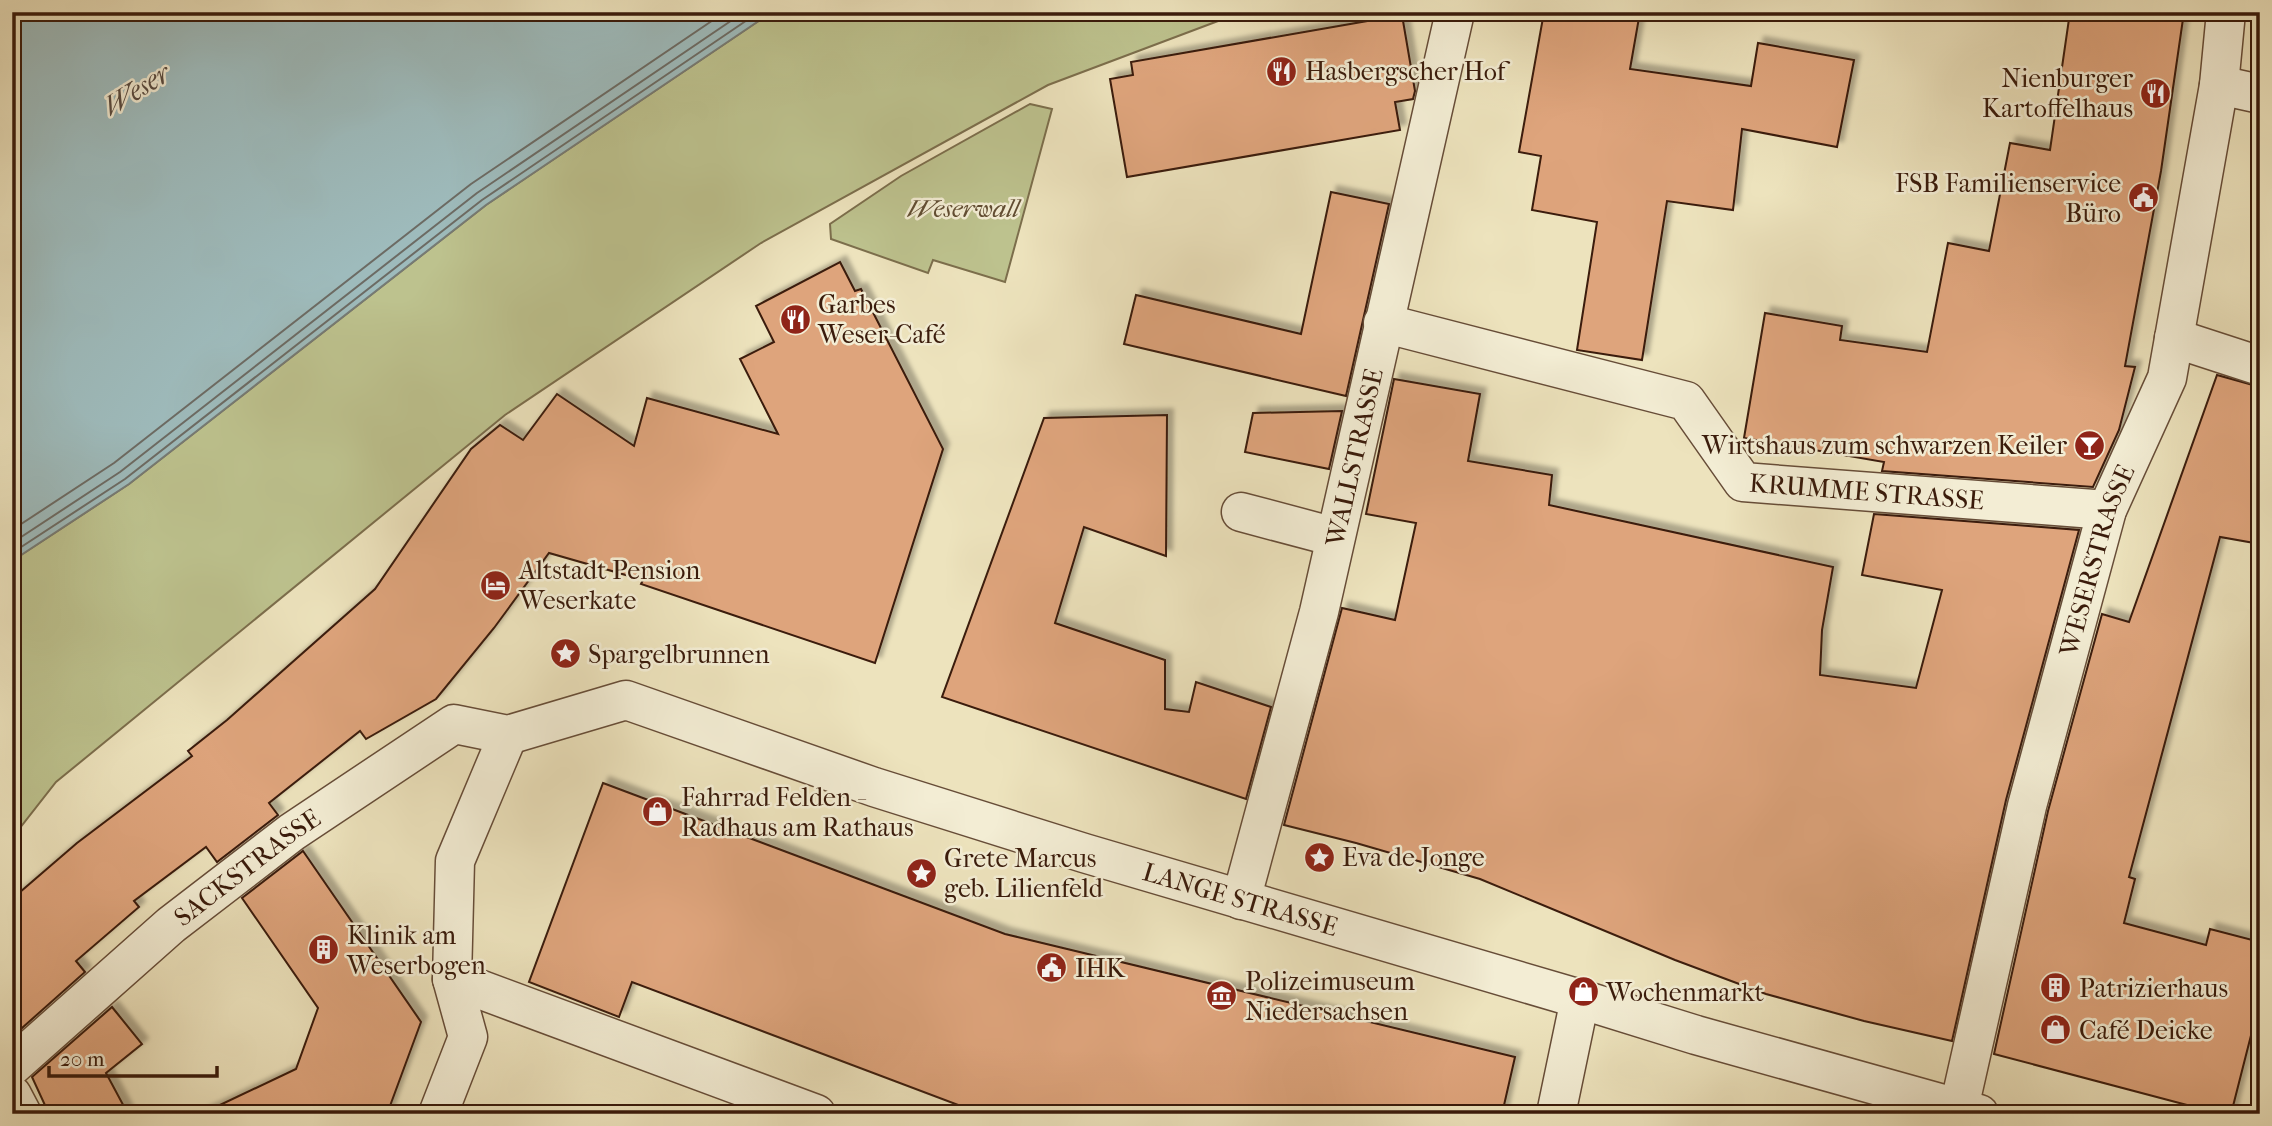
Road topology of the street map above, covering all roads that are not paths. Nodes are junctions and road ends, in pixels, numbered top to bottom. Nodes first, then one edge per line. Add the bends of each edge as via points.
1 (1455, 12) edge
2 (2226, 12) edge
3 (2219, 85) junction
4 (2260, 94) edge
5 (1383, 323) junction
6 (2174, 338) junction
7 (2260, 366) edge
8 (2107, 510) junction
9 (1241, 512) dead end
10 (1335, 537) junction
11 (508, 735) junction
12 (1241, 900) junction
13 (452, 979) junction
14 (1580, 999) junction
15 (12, 1066) edge
16 (12, 1095) edge
17 (1969, 1111) edge
18 (22, 1114) edge
19 (438, 1114) edge
20 (816, 1114) edge
21 (1556, 1114) edge

1 - 5 street, WALLSTRASSE
2 - 3 street, WESERSTRASSE
3 - 4 street
3 - 6 street, WESERSTRASSE
5 - 8 street, KRUMME STRASSE via 1686,401 1743,482
5 - 10 street, WALLSTRASSE
6 - 7 street
6 - 8 street, WESERSTRASSE via 2167,378
8 - 17 street, WESERSTRASSE via 2027,806
9 - 10 street
10 - 12 street, WALLSTRASSE
11 - 12 street, LANGE STRASSE via 626,700 874,787
11 - 13 street via 455,861
11 - 15 street, SACKSTRASSE via 453,724 296,829 171,925
12 - 14 street, LANGE STRASSE
13 - 19 street via 468,1037
13 - 20 street
14 - 17 street, LANGE STRASSE
14 - 21 street
16 - 18 street

